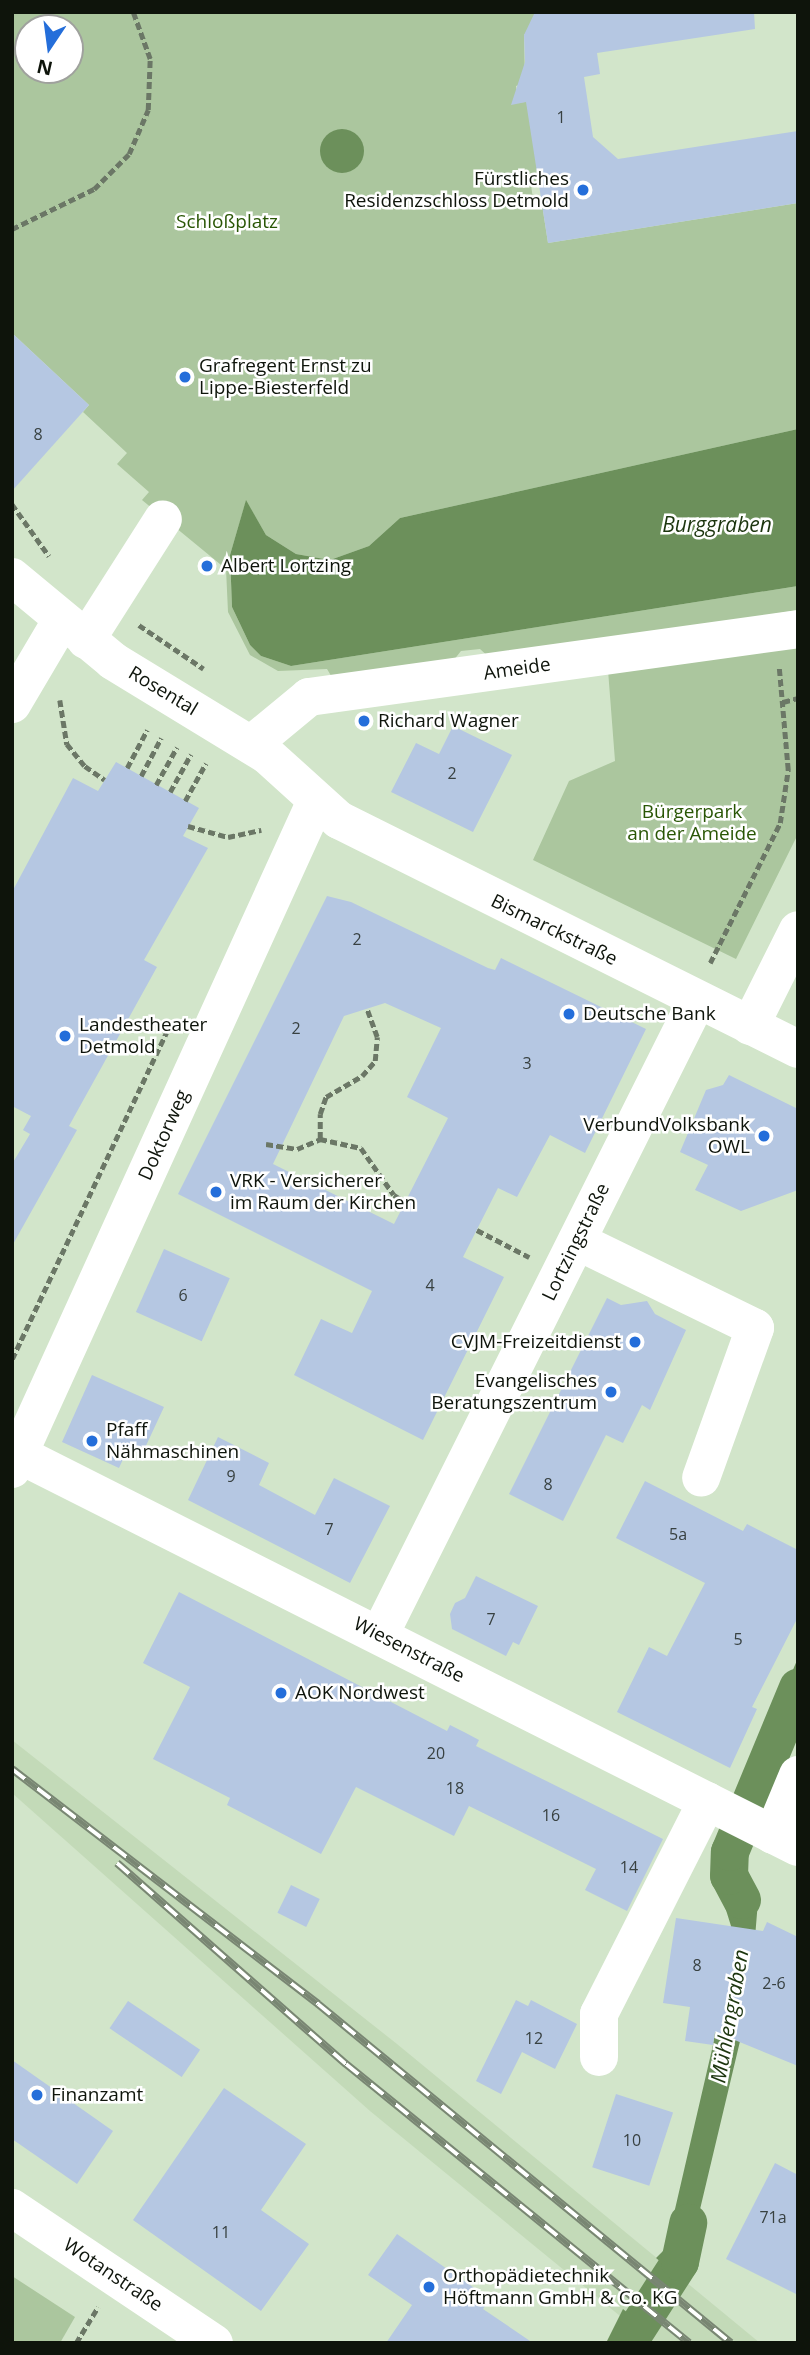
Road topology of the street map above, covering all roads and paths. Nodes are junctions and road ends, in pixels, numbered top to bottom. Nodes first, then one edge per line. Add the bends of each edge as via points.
1 (133, 12) edge
2 (12, 229) edge
3 (12, 504) edge
4 (163, 519) dead end
5 (58, 566) dead end
6 (12, 577) edge
7 (108, 605) junction
8 (73, 631) junction
9 (786, 631) edge
10 (212, 674) dead end
11 (59, 691) dead end
12 (798, 698) edge
13 (783, 702) junction
14 (12, 704) edge
15 (147, 730) dead end
16 (162, 738) dead end
17 (252, 744) junction
18 (177, 747) dead end
19 (191, 754) dead end
20 (206, 763) dead end
21 (127, 768) dead end
22 (141, 776) dead end
23 (105, 780) dead end
24 (156, 785) dead end
25 (170, 792) dead end
26 (185, 801) dead end
27 (316, 801) junction
28 (188, 826) dead end
29 (256, 842) dead end
30 (798, 930) edge
31 (697, 1000) junction
32 (367, 1009) dead end
33 (750, 1026) junction
34 (168, 1028) dead end
35 (798, 1049) edge
36 (320, 1139) junction
37 (266, 1144) dead end
38 (405, 1202) dead end
39 (477, 1230) dead end
40 (569, 1257) junction
41 (12, 1359) edge
42 (14, 1459) edge
43 (701, 1478) dead end
44 (380, 1634) junction
45 (798, 1775) edge
46 (753, 1825) edge
47 (599, 2057) dead end
48 (12, 2208) edge
49 (214, 2343) edge

1 - 2 path via 150,59 148,110 129,154 94,189
3 - 5 path
4 - 7 street
6 - 8 street, Rosental
7 - 8 street
7 - 10 path
8 - 14 street
8 - 17 street, Rosental
9 - 13 path
9 - 17 street, Ameide via 309,697
11 - 23 path via 67,744 85,766
12 - 13 path
13 - 31 path via 788,770 780,823 710,962
15 - 21 path
16 - 22 path
17 - 27 street, Rosental
18 - 24 path
19 - 25 path
20 - 26 path
27 - 31 street, Bismarckstraße via 368,836
27 - 42 street, Doktorweg
28 - 29 path via 228,837 262,830
30 - 33 street
31 - 33 street, Bismarckstraße
31 - 40 street, Lortzingstraße
32 - 36 path via 377,1037 374,1061 362,1076 327,1097 320,1114
33 - 35 street, Bismarckstraße
34 - 41 path
36 - 37 path via 297,1149
36 - 38 path via 361,1148 394,1195
39 - 40 path
40 - 43 street via 755,1328
40 - 44 street, Lortzingstraße
42 - 44 street, Wiesenstraße
44 - 46 street, Wiesenstraße
45 - 46 street
46 - 47 street via 599,2014
48 - 49 street, Wotanstraße

